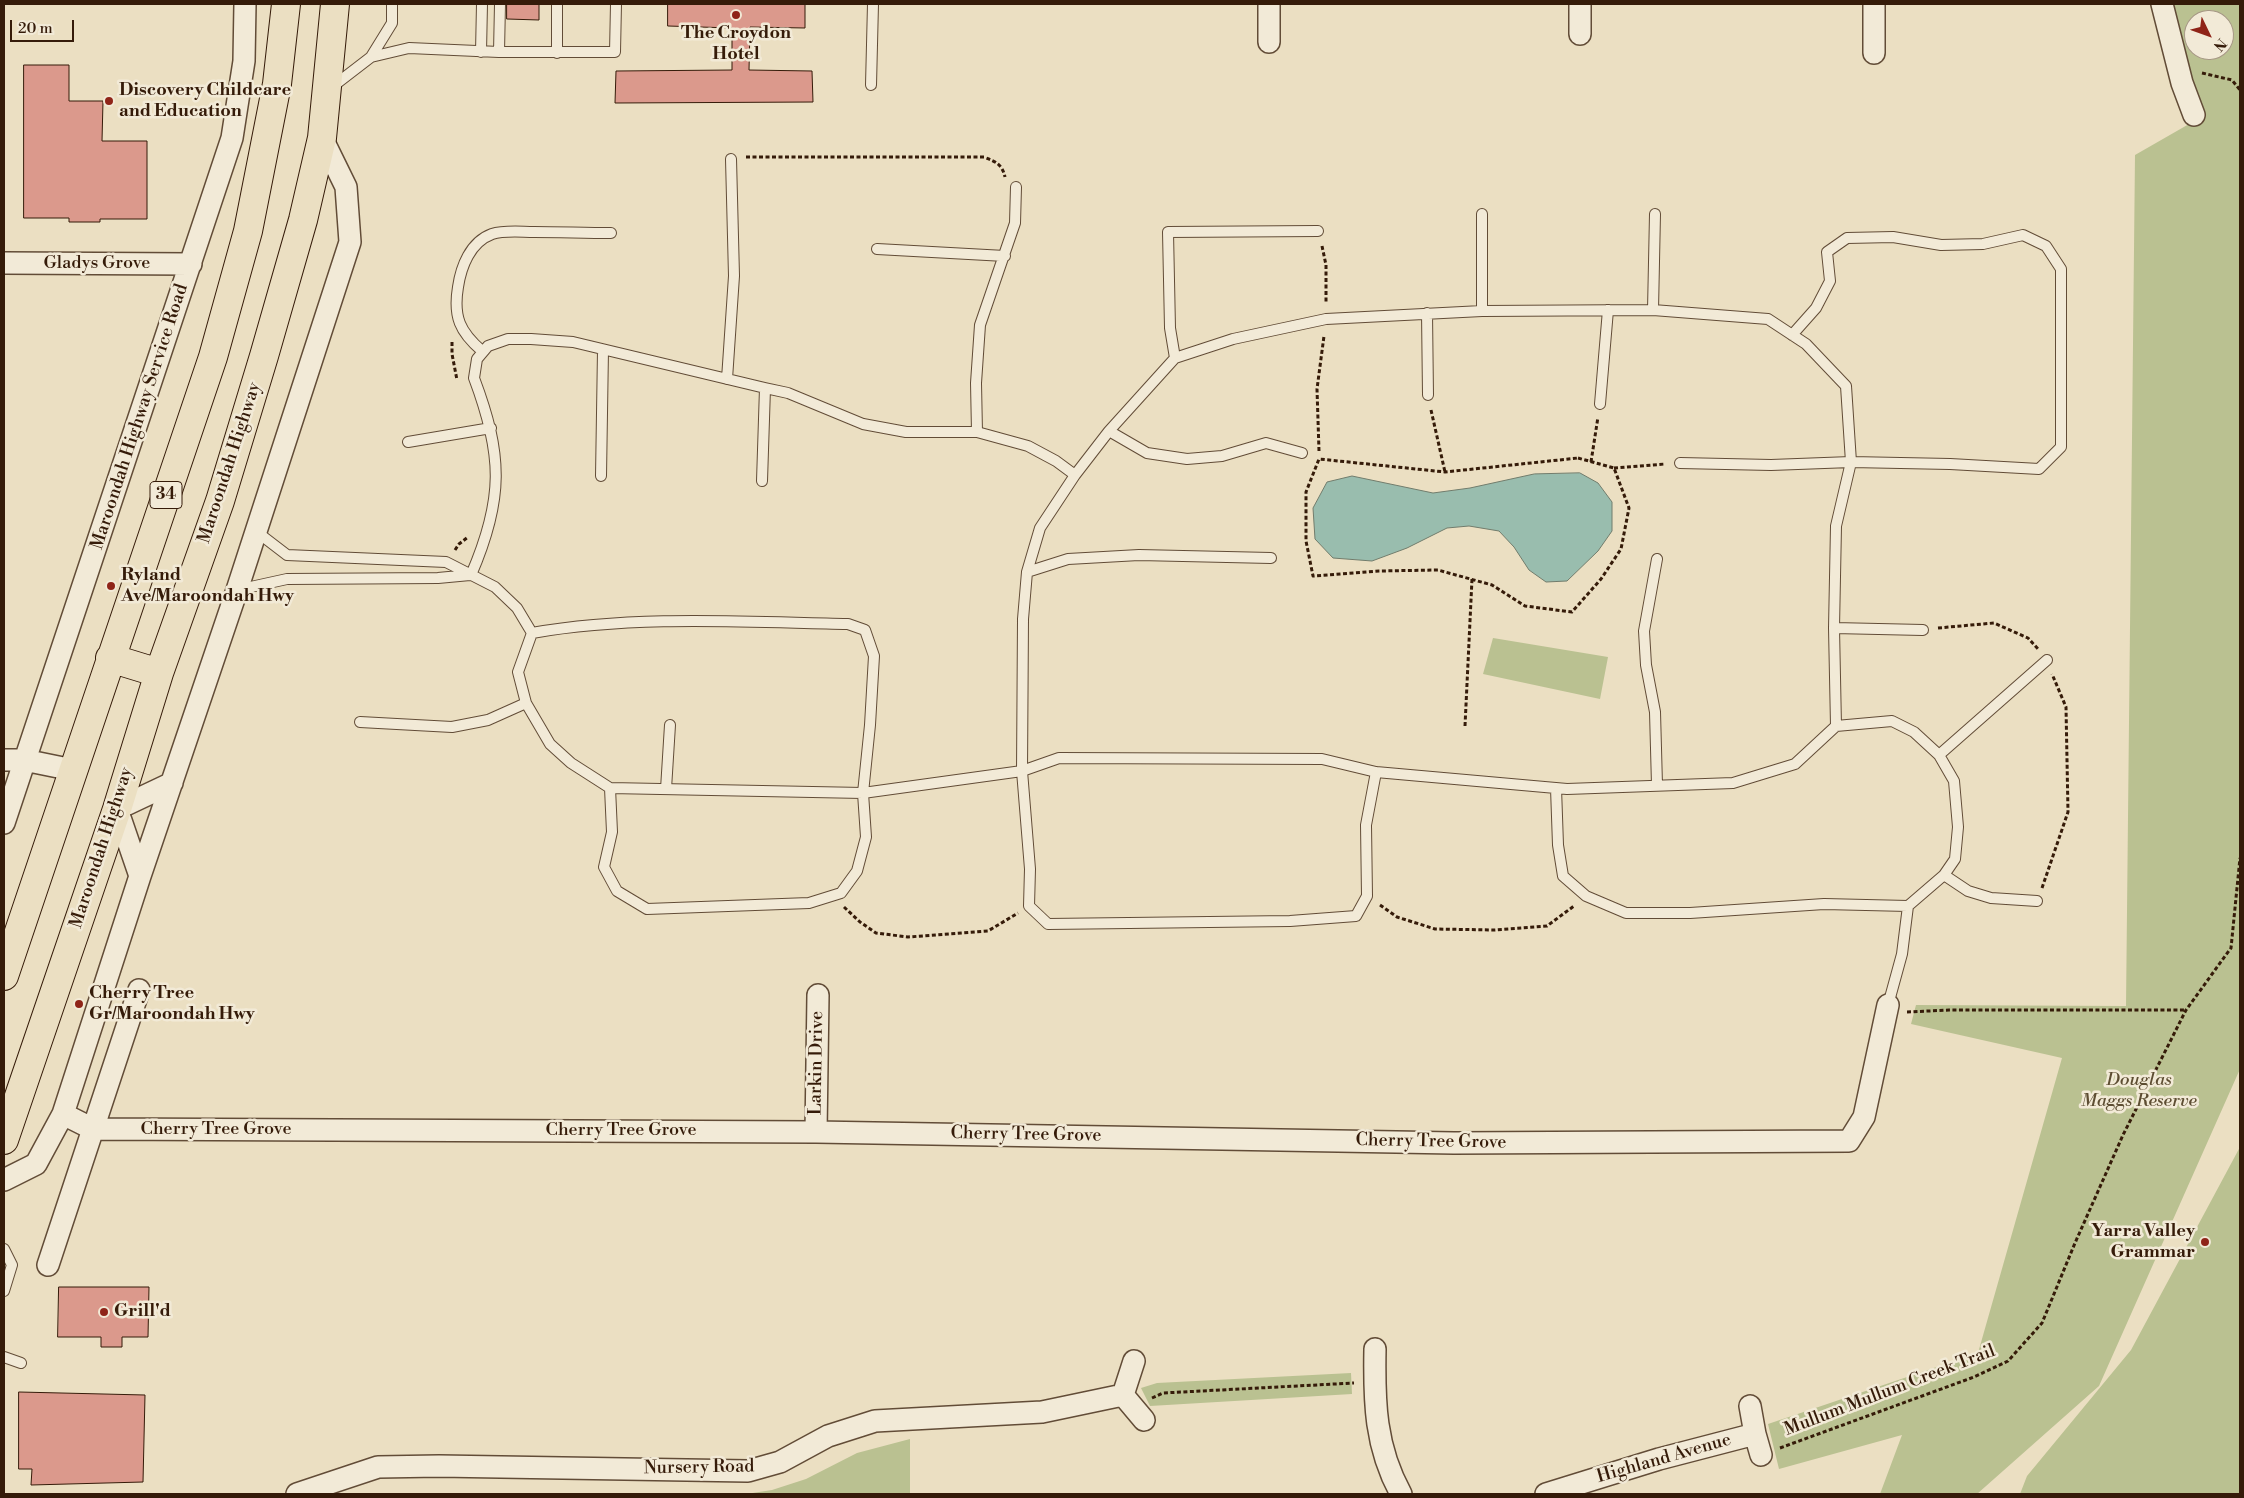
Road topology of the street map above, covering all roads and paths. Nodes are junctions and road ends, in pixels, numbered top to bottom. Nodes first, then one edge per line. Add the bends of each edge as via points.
1 (245, 4) edge
2 (286, 4) edge
3 (335, 4) edge
4 (392, 4) edge
5 (482, 4) edge
6 (500, 4) edge
7 (557, 4) edge
8 (616, 4) edge
9 (873, 4) edge
10 (1269, 4) edge
11 (1580, 4) edge
12 (1874, 4) edge
13 (2162, 4) edge
14 (1580, 34) dead end
15 (1269, 42) dead end
16 (481, 52) junction
17 (499, 52) junction
18 (557, 53) junction
19 (1874, 53) dead end
20 (371, 57) junction
21 (2179, 68) junction
22 (871, 85) dead end
23 (328, 89) junction
24 (2240, 90) edge
25 (2194, 115) dead end
26 (322, 138) junction
27 (731, 159) joint
28 (1016, 187) joint
29 (1482, 214) dead end
30 (1655, 214) dead end
31 (1318, 231) joint
32 (611, 233) dead end
33 (877, 249) dead end
34 (1005, 256) junction
35 (4, 263) edge
36 (191, 264) junction
37 (1482, 310) junction
38 (1608, 310) junction
39 (1653, 310) junction
40 (1427, 313) junction
41 (1326, 319) junction
42 (1792, 335) junction
43 (603, 350) junction
44 (482, 351) junction
45 (1175, 358) junction
46 (727, 378) junction
47 (765, 388) junction
48 (1428, 395) joint
49 (1600, 404) joint
50 (491, 428) junction
51 (1109, 431) junction
52 (977, 432) junction
53 (408, 442) dead end
54 (1302, 453) joint
55 (1319, 459) junction
56 (1591, 462) junction
57 (1851, 462) junction
58 (1680, 463) joint
59 (1614, 468) junction
60 (1446, 472) junction
61 (601, 476) dead end
62 (1075, 476) junction
63 (762, 481) dead end
64 (256, 532) junction
65 (1271, 558) dead end
66 (1657, 559) dead end
67 (1027, 572) junction
68 (471, 575) junction
69 (1472, 579) junction
70 (237, 590) junction
71 (1834, 628) junction
72 (1923, 630) joint
73 (532, 633) junction
74 (110, 658) junction
75 (2047, 660) junction
76 (160, 673) junction
77 (526, 703) junction
78 (360, 722) dead end
79 (670, 725) dead end
80 (1465, 726) dead end
81 (1836, 726) junction
82 (1939, 755) junction
83 (14, 760) edge
84 (73, 770) junction
85 (1022, 771) junction
86 (1376, 772) junction
87 (172, 783) junction
88 (1657, 785) junction
89 (610, 788) junction
90 (666, 788) junction
91 (1556, 788) junction
92 (863, 793) junction
93 (117, 809) junction
94 (4, 823) edge
95 (2240, 858) edge
96 (1944, 875) junction
97 (140, 876) junction
98 (834, 895) junction
99 (1367, 896) junction
100 (1586, 896) junction
101 (2037, 901) joint
102 (1029, 906) junction
103 (1908, 906) junction
104 (4, 976) edge
105 (139, 990) dead end
106 (818, 995) dead end
107 (1887, 1009) junction
108 (2186, 1010) junction
109 (63, 1114) junction
110 (93, 1129) junction
111 (816, 1132) junction
112 (4, 1140) edge
113 (4, 1180) edge
114 (4, 1249) edge
115 (48, 1265) dead end
116 (4, 1292) edge
117 (1375, 1349) dead end
118 (4, 1357) edge
119 (1134, 1361) dead end
120 (21, 1363) dead end
121 (1374, 1382) junction
122 (1750, 1406) dead end
123 (1134, 1408) junction
124 (1755, 1434) junction
125 (1761, 1455) joint
126 (297, 1494) edge
127 (1401, 1494) edge
128 (1546, 1494) edge

1 - 36 street, Maroondah Highway Service Road via 244,61 232,138
2 - 74 highway, 34 via 277,84 248,231 213,357
3 - 23 highway, Maroondah Highway
4 - 20 lane via 392,23
5 - 16 lane
6 - 17 lane
7 - 18 lane
8 - 18 lane via 615,52
9 - 22 lane
10 - 15 street
11 - 14 street
12 - 19 street
13 - 21 street
16 - 17 lane
16 - 20 lane via 409,48
17 - 18 lane
20 - 23 lane
21 - 24 path via 2232,80
21 - 25 street
23 - 26 highway, Maroondah Highway
26 - 64 street via 346,187 350,242
26 - 76 highway, Maroondah Highway via 303,220 226,483
27 - 28 path via 756,156 984,157 1003,168 1006,183
27 - 46 lane via 734,276
28 - 34 lane via 1016,223
29 - 37 lane
30 - 39 lane
31 - 41 path via 1326,264
31 - 45 lane via 1168,232 1170,328
32 - 44 lane via 512,232 491,234 477,245 464,261 457,310 466,337
33 - 34 lane
34 - 52 lane via 980,325
35 - 36 street, Gladys Grove
36 - 83 street, Maroondah Highway Service Road
37 - 38 lane
37 - 40 lane
38 - 39 lane
38 - 49 lane
39 - 42 lane via 1768,319
40 - 41 lane
40 - 48 lane
41 - 45 lane via 1233,339
41 - 55 path via 1317,389
42 - 57 lane via 1806,344 1846,386
42 - 57 lane via 1816,308 1830,281 1827,252 1847,238 1893,237 1941,245 1983,244 2023,235 2046,246 2061,269 2061,447 2039,469
43 - 44 lane via 574,342 508,339
43 - 46 lane
43 - 61 lane
44 - 50 lane via 475,365 474,378
45 - 51 lane
46 - 47 lane
47 - 52 lane via 788,393 863,424 906,432
47 - 63 lane
48 - 60 path
49 - 56 path
50 - 53 lane
50 - 68 lane via 495,448 494,509
51 - 54 lane via 1147,453 1187,459 1222,456 1266,443
51 - 62 lane
52 - 62 lane via 1028,446
54 - 55 path
55 - 60 path
55 - 69 path via 1306,492 1306,541 1313,576 1438,570
56 - 59 path
56 - 60 path via 1578,458
57 - 58 lane via 1772,465
57 - 71 lane via 1836,526
58 - 59 path
59 - 69 path via 1629,508 1621,549 1601,580 1572,612 1525,606 1492,586
62 - 67 lane via 1040,528
64 - 68 lane via 287,555 446,562
64 - 70 street
65 - 67 lane via 1130,556 1068,559
66 - 88 lane via 1644,632 1646,665 1655,712
67 - 85 lane via 1023,619
68 - 70 lane via 287,579
68 - 73 lane via 508,597
69 - 80 path
70 - 87 street
71 - 72 lane
71 - 81 lane
72 - 75 path via 1994,623 2028,638
73 - 77 lane via 518,672
73 - 92 lane via 564,627 654,621 848,624 866,630 874,656
74 - 76 highway
74 - 84 highway, 34
75 - 82 lane
75 - 101 path via 2066,707 2068,812
76 - 93 highway, Maroondah Highway
77 - 78 lane via 488,720 452,727
77 - 89 lane via 550,744 571,763
79 - 90 lane
81 - 82 lane via 1892,722 1914,732
81 - 88 lane via 1795,764 1733,783
82 - 96 lane via 1954,781 1958,827 1955,859
83 - 84 street
83 - 94 street, Maroondah Highway Service Road
84 - 104 highway, 34
85 - 86 lane via 1059,758 1088,758 1322,760
85 - 92 lane
85 - 102 lane via 1030,869
86 - 91 lane
86 - 99 lane via 1366,825
87 - 93 street
87 - 97 street
88 - 91 lane
89 - 90 lane
89 - 98 lane via 612,832 604,867 617,892 647,908 809,903
90 - 92 lane
91 - 100 lane via 1558,845 1563,876
92 - 98 lane via 866,837 857,872 841,893
93 - 97 street
93 - 112 highway, Maroondah Highway
95 - 108 path, Mullum Mullum Creek Trail via 2231,948
96 - 101 lane via 1968,891 1991,898
96 - 103 lane
97 - 109 street
98 - 102 path via 860,922 876,933 908,937 988,931
99 - 100 path via 1397,917 1435,929 1494,930 1547,926
99 - 102 lane via 1356,916 1290,921 1048,924
100 - 103 lane via 1626,913 1690,913 1824,904
103 - 107 lane via 1902,954
105 - 110 street
106 - 111 street, Larkin Drive
107 - 108 path
107 - 111 street, Cherry Tree Grove via 1864,1117 1849,1141 1454,1143
108 - 125 path, Mullum Mullum Creek Trail via 2123,1135 2042,1323 2008,1361 1974,1377
109 - 110 street, Cherry Tree Grove
109 - 113 street via 36,1164
110 - 111 street, Cherry Tree Grove
110 - 115 street
114 - 116 lane via 12,1265
117 - 121 street
118 - 120 lane
119 - 123 street
121 - 123 path via 1163,1392
121 - 127 street via 1380,1444
122 - 124 street, Highland Avenue
123 - 126 street, Nursery Road via 875,1421 828,1436 780,1462 748,1470 378,1467
124 - 125 street, Highland Avenue
124 - 128 street, Highland Avenue

